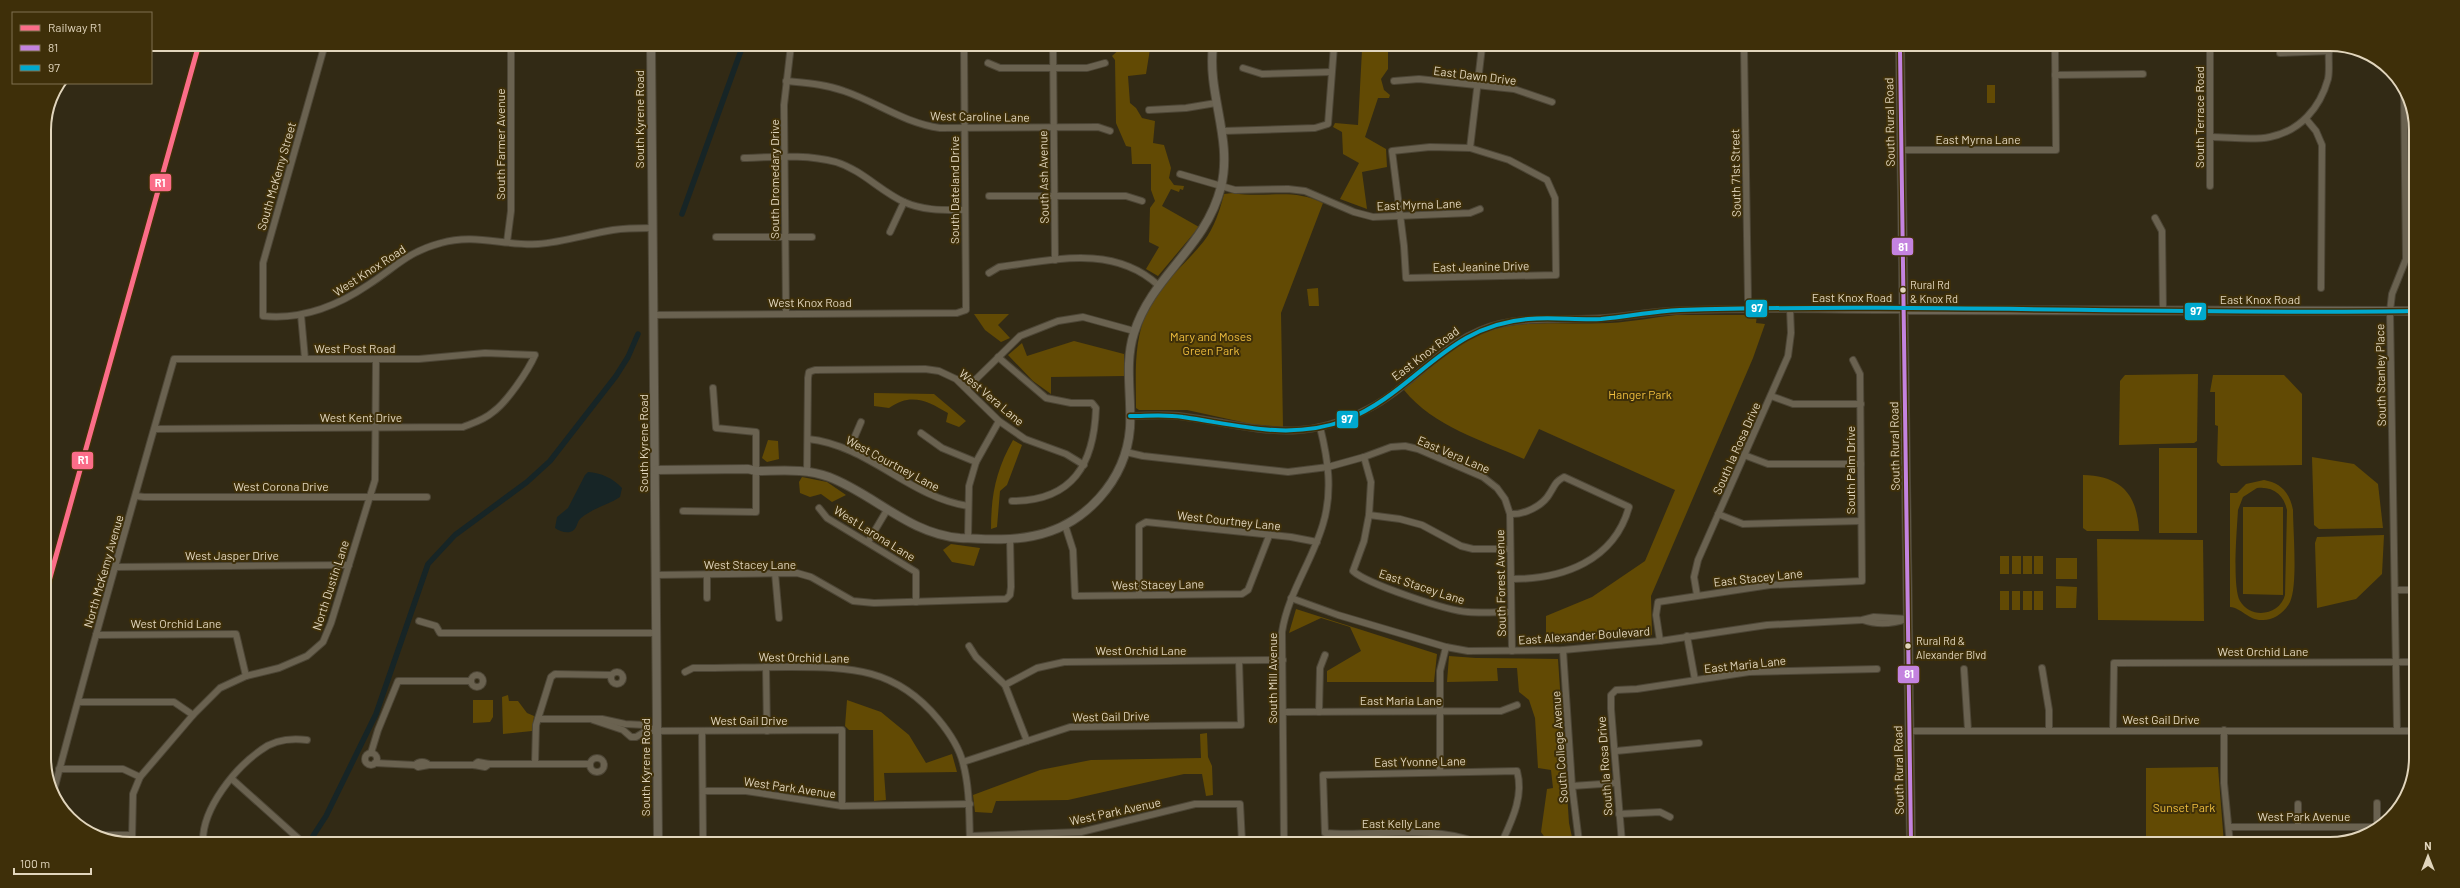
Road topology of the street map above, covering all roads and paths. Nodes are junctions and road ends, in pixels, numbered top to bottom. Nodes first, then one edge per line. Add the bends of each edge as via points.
1 (323, 51) edge
2 (511, 51) edge
3 (651, 51) edge
4 (790, 51) edge
5 (964, 51) edge
6 (1053, 51) edge
7 (1213, 51) edge
8 (1333, 51) edge
9 (1482, 51) edge
10 (1744, 51) edge
11 (1900, 51) edge
12 (2055, 51) edge
13 (2210, 51) edge
14 (2313, 51) edge
15 (2329, 51) edge
16 (2280, 53) dead end
17 (988, 63) dead end
18 (1105, 63) dead end
19 (1052, 68) junction
20 (1243, 68) dead end
21 (1331, 72) junction
22 (2143, 74) dead end
23 (2055, 75) junction
24 (786, 81) junction
25 (1394, 81) dead end
26 (1479, 84) junction
27 (1552, 102) dead end
28 (2404, 102) edge
29 (1216, 103) junction
30 (1148, 110) dead end
31 (2306, 119) junction
32 (1053, 127) junction
33 (964, 128) junction
34 (1110, 131) dead end
35 (1223, 131) junction
36 (2211, 137) junction
37 (1470, 148) junction
38 (1901, 150) junction
39 (786, 157) junction
40 (744, 158) dead end
41 (1180, 174) dead end
42 (2210, 186) dead end
43 (1221, 187) junction
44 (989, 196) dead end
45 (1054, 196) junction
46 (1142, 201) dead end
47 (904, 202) junction
48 (964, 210) junction
49 (1480, 210) dead end
50 (1401, 217) junction
51 (2155, 218) dead end
52 (652, 228) junction
53 (890, 232) dead end
54 (786, 236) junction
55 (716, 237) dead end
56 (812, 237) dead end
57 (507, 242) junction
58 (1055, 260) junction
59 (2406, 260) joint
60 (990, 273) dead end
61 (1158, 285) junction
62 (2321, 288) dead end
63 (1748, 299) dead end
64 (1790, 309) junction
65 (966, 310) joint
66 (1904, 310) junction
67 (2163, 311) junction
68 (2390, 311) junction
69 (2409, 311) edge
70 (786, 313) junction
71 (301, 315) junction
72 (654, 315) junction
73 (263, 316) joint
74 (1134, 331) junction
75 (535, 355) joint
76 (998, 357) junction
77 (174, 359) joint
78 (305, 360) junction
79 (376, 360) junction
80 (1854, 360) dead end
81 (713, 388) dead end
82 (966, 388) junction
83 (1771, 396) junction
84 (1861, 404) junction
85 (1130, 416) junction
86 (999, 421) junction
87 (861, 422) dead end
88 (1320, 427) junction
89 (375, 428) junction
90 (154, 429) junction
91 (921, 433) dead end
92 (808, 439) junction
93 (849, 450) junction
94 (1126, 452) junction
95 (1744, 456) junction
96 (1364, 457) junction
97 (976, 462) junction
98 (1861, 464) junction
99 (1084, 465) junction
100 (1328, 467) junction
101 (756, 472) junction
102 (806, 472) junction
103 (655, 473) junction
104 (136, 496) junction
105 (371, 497) junction
106 (427, 497) dead end
107 (1012, 501) dead end
108 (968, 506) junction
109 (818, 508) dead end
110 (887, 510) junction
111 (683, 511) dead end
112 (1510, 514) junction
113 (1718, 514) junction
114 (1369, 515) junction
115 (1861, 522) junction
116 (1065, 525) junction
117 (1269, 536) junction
118 (968, 538) junction
119 (1010, 538) junction
120 (868, 542) junction
121 (1317, 542) junction
122 (1510, 548) junction
123 (349, 565) junction
124 (116, 567) junction
125 (775, 573) junction
126 (655, 575) junction
127 (707, 575) junction
128 (1512, 579) junction
129 (1862, 581) joint
130 (2396, 590) junction
131 (2409, 590) edge
132 (1140, 595) junction
133 (1697, 595) junction
134 (707, 598) dead end
135 (1290, 598) junction
136 (916, 602) junction
137 (1511, 612) junction
138 (779, 618) dead end
139 (1908, 619) junction
140 (419, 621) dead end
141 (656, 633) junction
142 (96, 635) junction
143 (1687, 636) junction
144 (1660, 641) junction
145 (969, 646) dead end
146 (1446, 647) junction
147 (1564, 650) junction
148 (1512, 652) junction
149 (1325, 655) dead end
150 (1282, 660) junction
151 (1239, 661) junction
152 (2395, 661) junction
153 (2409, 662) edge
154 (766, 667) junction
155 (2042, 668) dead end
156 (1877, 669) dead end
157 (1964, 669) dead end
158 (685, 672) dead end
159 (611, 675) dead end
160 (246, 676) junction
161 (470, 680) dead end
162 (1695, 680) junction
163 (1005, 685) junction
164 (1616, 690) joint
165 (78, 702) junction
166 (1517, 705) dead end
167 (1439, 711) junction
168 (1283, 712) junction
169 (1319, 712) junction
170 (193, 715) junction
171 (538, 719) junction
172 (593, 720) junction
173 (1968, 730) junction
174 (2049, 730) junction
175 (2113, 730) junction
176 (2224, 730) junction
177 (2397, 730) junction
178 (657, 731) junction
179 (702, 731) junction
180 (767, 731) junction
181 (1910, 731) junction
182 (2409, 731) edge
183 (307, 740) dead end
184 (1027, 741) junction
185 (1699, 743) dead end
186 (1616, 751) junction
187 (371, 753) junction
188 (963, 762) junction
189 (375, 763) junction
190 (535, 764) junction
191 (590, 764) dead end
192 (60, 769) junction
193 (1440, 771) junction
194 (140, 777) junction
195 (232, 779) junction
196 (1616, 783) junction
197 (56, 784) edge
198 (1572, 786) junction
199 (703, 791) junction
200 (2377, 803) dead end
201 (970, 804) junction
202 (2298, 804) dead end
203 (842, 806) junction
204 (1619, 814) junction
205 (1670, 816) dead end
206 (2378, 821) edge
207 (2229, 827) junction
208 (2298, 827) junction
209 (2368, 827) edge
210 (1325, 833) joint
211 (1013, 834) joint
212 (121, 836) edge
213 (132, 837) edge
214 (203, 837) edge
215 (297, 837) edge
216 (658, 837) edge
217 (703, 837) edge
218 (970, 837) edge
219 (987, 837) edge
220 (1242, 837) edge
221 (1284, 837) edge
222 (1458, 837) edge
223 (1504, 837) edge
224 (1579, 837) edge
225 (1621, 837) edge
226 (1911, 837) edge
227 (2230, 837) edge

1 - 73 street, South McKemy Street via 263,263
2 - 57 street, South Farmer Avenue via 511,211
3 - 52 main road, South Kyrene Road
4 - 24 street, South Dromedary Drive
5 - 33 street, South Dateland Drive
6 - 19 street, South Ash Avenue
7 - 29 main road via 1211,70
8 - 21 street
9 - 26 street
10 - 63 street, South 71st Street
11 - 38 main road, South Rural Road
12 - 23 street
13 - 36 street, South Terrace Road
14 - 16 street
15 - 31 street via 2328,78 2319,104
17 - 19 street via 1000,68
18 - 19 street via 1087,68
19 - 32 street, South Ash Avenue
20 - 21 street via 1262,74
21 - 35 street via 1328,124 1315,128
22 - 23 street
23 - 38 street, East Myrna Lane via 2056,150
24 - 33 street, West Caroline Lane via 843,90 922,126
24 - 39 street, South Dromedary Drive
25 - 26 street, East Dawn Drive via 1419,79
26 - 27 street, East Dawn Drive via 1514,89
26 - 37 street
28 - 59 street, South Stanley Place
29 - 30 street
29 - 35 main road
31 - 36 street via 2290,130 2269,138
31 - 62 street via 2316,131 2322,146
32 - 33 street, West Caroline Lane
32 - 34 street, West Caroline Lane via 1098,127
32 - 45 street, South Ash Avenue
33 - 48 street, South Dateland Drive
35 - 43 main road
36 - 42 street, South Terrace Road
37 - 50 street via 1430,147 1392,152
37 - 50 street, East Jeanine Drive via 1509,160 1547,180 1555,198 1556,275 1406,278
38 - 66 main road, South Rural Road
39 - 40 street
39 - 47 street via 814,157 837,163 859,172
39 - 54 street, South Dromedary Drive
41 - 43 street, East Myrna Lane
43 - 50 street, East Myrna Lane via 1244,191 1296,189 1364,215 1380,218
43 - 61 main road via 1199,238
44 - 45 street
45 - 46 street via 1126,196
45 - 58 street, South Ash Avenue
47 - 48 street via 934,210
47 - 53 street
48 - 65 street, South Dateland Drive
49 - 50 street, East Myrna Lane via 1470,213
51 - 67 street via 2162,231
52 - 57 street, West Knox Road via 614,230 540,244
52 - 72 main road, South Kyrene Road
54 - 55 street
54 - 56 street
54 - 70 street, South Dromedary Drive
57 - 71 street, West Knox Road via 469,239 442,242 421,249 335,305
58 - 60 street via 999,267
58 - 61 street via 1090,257 1107,259 1134,267
59 - 68 street, South Stanley Place via 2392,294
61 - 74 main road via 1144,307
64 - 66 street, East Knox Road
64 - 83 street, South la Rosa Drive via 1791,334 1788,356
64 - 88 street, East Knox Road via 1668,311 1614,318 1528,319 1500,324 1479,330 1456,343 1374,406 1347,419
65 - 70 street, West Knox Road via 957,313
66 - 67 main road, East Knox Road
66 - 139 main road, South Rural Road
67 - 68 main road, East Knox Road
68 - 69 main road, East Knox Road
68 - 130 street, South Stanley Place
70 - 72 street, West Knox Road
71 - 73 street, West Knox Road via 281,318
71 - 78 street
72 - 103 main road, South Kyrene Road
74 - 76 street via 1083,317 1058,321 1020,336
74 - 85 main road via 1130,354
75 - 79 street, West Post Road via 485,353
75 - 89 street, West Kent Drive via 529,369 494,412 479,421 462,427
76 - 82 street
76 - 99 street via 1046,398 1071,403 1092,403 1096,408 1092,450
77 - 78 street, West Post Road
77 - 90 street, North McKemy Avenue
78 - 79 street, West Post Road
79 - 89 street, North Dustin Lane
80 - 84 street, South Palm Drive via 1860,374
81 - 101 street via 716,428 756,432
82 - 86 street, West Vera Lane
82 - 92 street, West Vera Lane via 956,379 939,371 925,369 815,370 809,372
83 - 84 street via 1793,404
83 - 95 street, South la Rosa Drive
84 - 98 street, South Palm Drive
85 - 88 street via 1181,417 1270,431
85 - 94 main road
86 - 97 street
86 - 99 street, West Vera Lane via 1025,439 1066,454
87 - 93 street
88 - 100 street, South Mill Avenue
89 - 90 street, West Kent Drive
89 - 105 street, North Dustin Lane via 374,480
90 - 104 street, North McKemy Avenue
91 - 97 street via 942,448
92 - 93 street, West Courtney Lane
92 - 102 street
93 - 108 street, West Courtney Lane via 931,496
94 - 100 street via 1277,472 1302,472
94 - 116 main road via 1117,474 1106,491 1089,509
95 - 98 street via 1768,464
95 - 113 street, South la Rosa Drive
96 - 100 street, East Vera Lane
96 - 112 street, East Vera Lane via 1391,447 1418,449 1483,477 1497,488 1505,499
96 - 114 street via 1371,482
97 - 108 street via 969,486
98 - 115 street, South Palm Drive
99 - 107 street via 1072,480 1056,492 1032,501
100 - 121 street, South Mill Avenue via 1328,504
101 - 102 main road
101 - 103 main road via 748,469
101 - 111 street via 756,512
102 - 110 main road via 840,481
103 - 126 main road, South Kyrene Road
104 - 105 street, West Corona Drive
104 - 124 street, North McKemy Avenue
105 - 106 street, West Corona Drive
105 - 123 street, North Dustin Lane
108 - 118 street
109 - 120 street, West Larona Lane via 827,518
110 - 118 main road via 928,531
110 - 120 street
112 - 122 street, South Forest Avenue
112 - 128 street via 1526,512 1540,504 1550,494 1556,481 1564,477 1629,507 1624,525 1594,557 1559,574 1533,579
113 - 115 street via 1742,524
113 - 133 street, South la Rosa Drive via 1698,560 1694,577
114 - 122 street via 1422,525 1461,546
114 - 137 street, East Stacey Lane via 1364,540 1353,571 1359,577 1387,589 1466,612
115 - 129 street, South Palm Drive
116 - 119 main road via 1033,536
116 - 132 street, West Stacey Lane via 1073,550 1075,596
117 - 121 street, West Courtney Lane
117 - 132 street, West Stacey Lane via 1248,590 1242,594
117 - 132 street, West Courtney Lane via 1146,522 1139,526
118 - 119 main road
119 - 136 street, West Stacey Lane via 1011,588 1010,595 1006,598
120 - 136 street, West Larona Lane via 916,572
121 - 135 street, South Mill Avenue
122 - 128 street, South Forest Avenue
123 - 124 street, West Jasper Drive
123 - 160 street, North Dustin Lane via 323,642 307,656 279,668
124 - 142 street, North McKemy Avenue
125 - 127 street, West Stacey Lane
125 - 136 street, West Stacey Lane via 797,573 810,577 853,601
125 - 138 street
126 - 127 street, West Stacey Lane
126 - 141 main road, South Kyrene Road
127 - 134 street
128 - 137 street, South Forest Avenue
129 - 133 street, East Stacey Lane via 1770,585
130 - 131 street
130 - 152 street, South Stanley Place
133 - 144 street, East Stacey Lane via 1658,602 1656,614
135 - 146 street, East Alexander Boulevard via 1317,609
135 - 150 street, South Mill Avenue via 1282,632
137 - 148 street, South Forest Avenue
139 - 143 street, East Alexander Boulevard via 1874,617 1862,620 1767,625
139 - 181 main road, South Rural Road
140 - 141 street via 436,626 440,633
141 - 178 main road, South Kyrene Road
142 - 160 street, West Orchid Lane via 236,634
142 - 165 street, North McKemy Avenue
143 - 144 street, East Alexander Boulevard
143 - 162 street
144 - 147 street, East Alexander Boulevard
145 - 163 street via 976,657
146 - 148 street, East Alexander Boulevard via 1468,652
146 - 167 street via 1440,671
147 - 148 street, East Alexander Boulevard
147 - 198 street, South College Avenue
149 - 169 street via 1320,668
150 - 151 street, West Orchid Lane
150 - 168 street, South Mill Avenue
151 - 163 street, West Orchid Lane via 1064,662 1037,668
151 - 184 street, West Gail Drive via 1241,725 1070,727
152 - 153 street, West Orchid Lane
152 - 175 street, West Orchid Lane via 2114,663
152 - 177 street, South Stanley Place
154 - 158 street, West Orchid Lane via 693,668
154 - 180 street
154 - 188 street, West Orchid Lane via 842,667 874,674 909,691 919,699 949,733
155 - 174 street via 2049,710
156 - 162 street, East Maria Lane via 1749,672
157 - 173 street
159 - 171 street via 554,674
160 - 170 street, North Dustin Lane via 220,688
161 - 187 street via 398,680
162 - 164 street, East Maria Lane
163 - 184 street
164 - 186 street, South la Rosa Drive via 1611,695 1611,709
165 - 170 street via 174,702
165 - 192 street, North McKemy Avenue
166 - 167 street, East Maria Lane via 1501,711
167 - 169 street, East Maria Lane
167 - 193 street
168 - 169 street, East Maria Lane
168 - 221 street, South Mill Avenue
170 - 194 street, North Dustin Lane
171 - 172 street, West Gail Drive
171 - 190 street via 535,732
172 - 178 street, West Gail Drive via 645,725
172 - 178 street, West Gail Drive via 624,730 636,737 646,731
173 - 174 street, West Gail Drive
173 - 181 street, West Gail Drive
174 - 175 street, West Gail Drive
175 - 176 street, West Gail Drive
176 - 177 street, West Gail Drive
176 - 207 street via 2224,783
177 - 182 street, West Gail Drive
178 - 179 street, West Gail Drive
178 - 216 main road, South Kyrene Road
179 - 180 street, West Gail Drive
179 - 199 street
180 - 203 street, West Gail Drive via 842,730
181 - 226 main road, South Rural Road
183 - 195 street via 291,738 261,750
184 - 188 street, West Gail Drive
185 - 186 street
186 - 196 street, South la Rosa Drive
187 - 189 street via 376,756
187 - 189 street via 366,755 365,761 369,764
188 - 201 street, West Orchid Lane
189 - 190 street via 474,764 485,767 489,764
190 - 191 street
192 - 194 street via 123,769
192 - 197 street, North McKemy Avenue
193 - 210 street, East Yvonne Lane via 1323,775
193 - 223 street, East Yvonne Lane via 1517,771 1520,780 1516,809
194 - 213 street, North Dustin Lane via 133,794
195 - 214 street via 206,817
195 - 215 street
196 - 198 street
196 - 204 street, South la Rosa Drive
198 - 224 street, South College Avenue
199 - 203 street, West Park Avenue via 746,791
199 - 217 street
200 - 206 street
201 - 203 street, West Park Avenue
201 - 218 street, West Orchid Lane
202 - 208 street
204 - 205 street via 1660,812
204 - 225 street, South la Rosa Drive
207 - 208 street, West Park Avenue
207 - 227 street
208 - 209 street, West Park Avenue
210 - 222 street, East Kelly Lane via 1432,833
211 - 219 street, West Park Avenue
211 - 220 street, West Park Avenue via 1081,832 1195,804 1240,804
212 - 213 street

